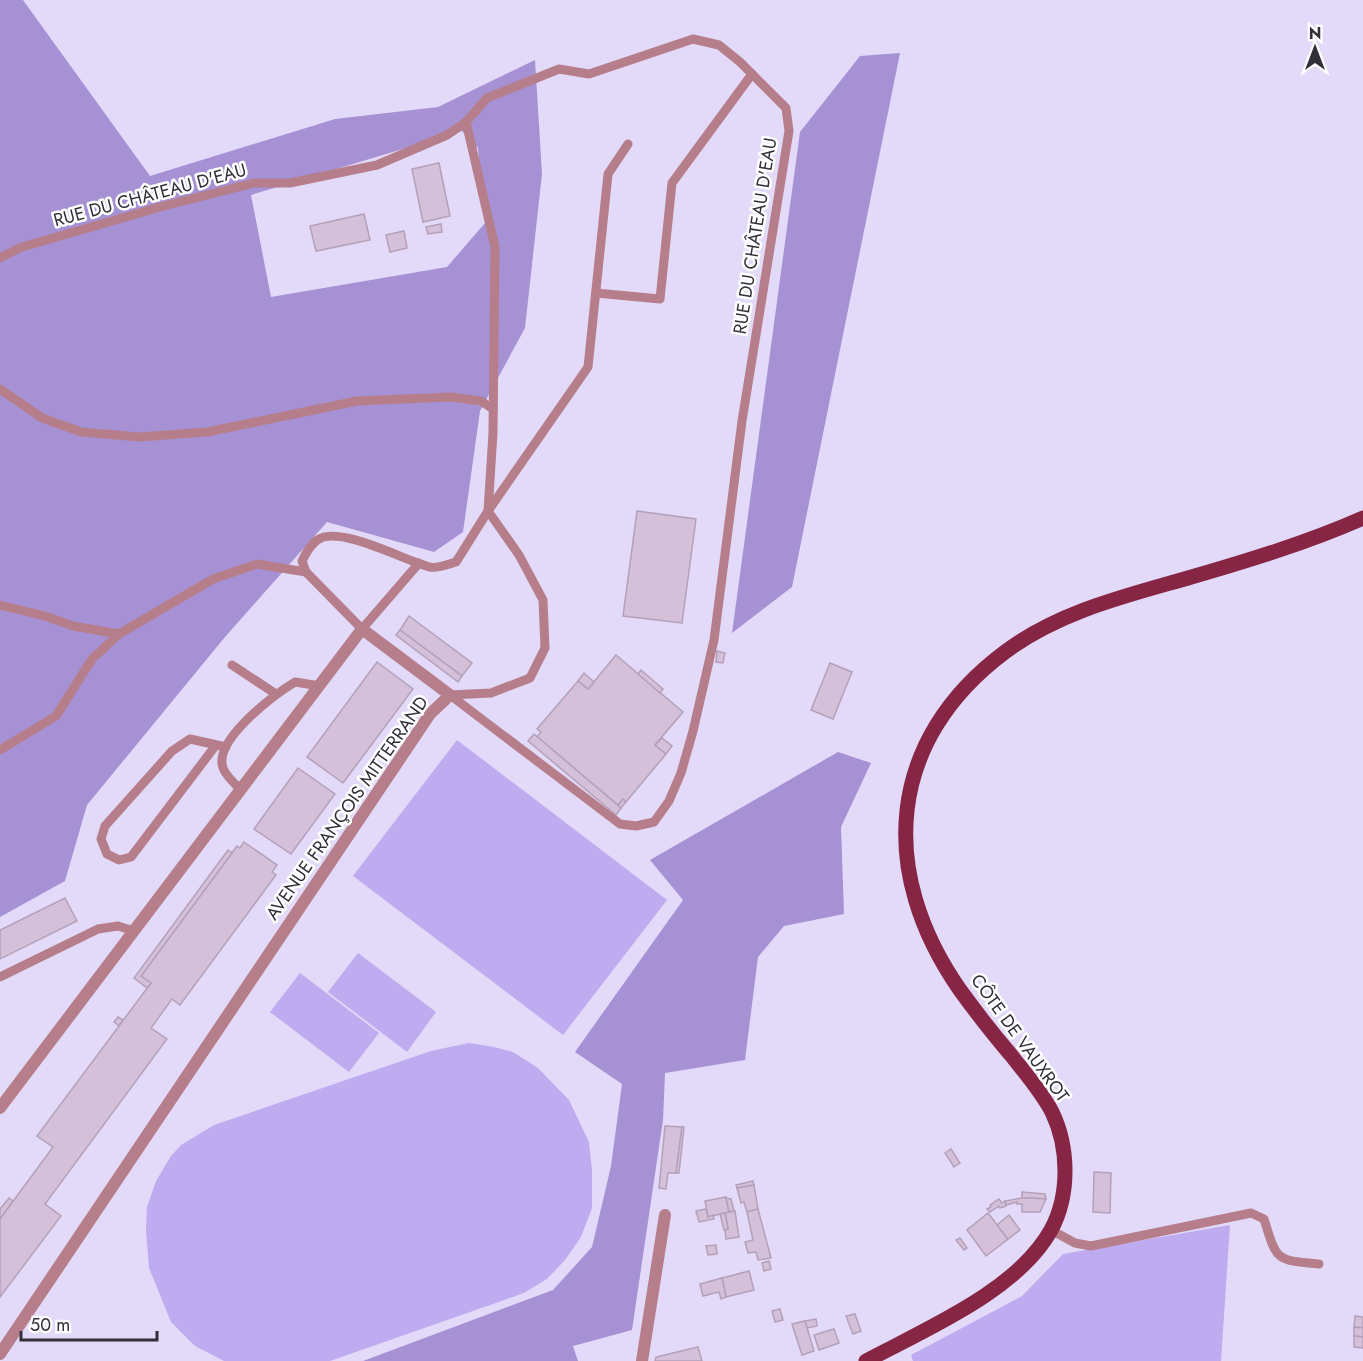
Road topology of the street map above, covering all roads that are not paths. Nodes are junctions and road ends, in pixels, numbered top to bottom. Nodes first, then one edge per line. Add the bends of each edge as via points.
1 (752, 74) junction
2 (466, 122) junction
3 (628, 144) dead end
4 (0, 258) edge
5 (596, 293) junction
6 (0, 389) edge
7 (493, 409) junction
8 (488, 511) junction
9 (1363, 518) edge
10 (419, 563) junction
11 (306, 572) junction
12 (0, 605) edge
13 (362, 629) junction
14 (119, 634) junction
15 (232, 665) dead end
16 (320, 686) junction
17 (276, 694) junction
18 (450, 695) junction
19 (221, 746) junction
20 (0, 750) edge
21 (240, 790) junction
22 (134, 931) junction
23 (0, 977) edge
24 (0, 1108) edge
25 (665, 1215) dead end
26 (1051, 1230) junction
27 (1319, 1264) dead end
28 (0, 1354) edge
29 (642, 1361) edge
30 (866, 1361) edge

1 - 2 lane, RUE DU CHÂTEAU D'EAU via 718,45 693,39 589,74 559,69 488,99
1 - 5 lane via 672,183 660,299
1 - 18 lane, RUE DU CHÂTEAU D'EAU via 786,108 789,131 742,421 714,640 693,732 669,801 654,822 620,824
2 - 4 lane, RUE DU CHÂTEAU D'EAU via 447,135 377,165 290,183 254,183 19,248
2 - 7 lane via 495,247
3 - 5 lane via 608,174
5 - 8 lane via 588,367
6 - 7 lane via 42,418 81,432 139,437 207,432 357,401 451,397 481,401
7 - 8 lane
8 - 10 lane via 456,562 432,568
8 - 18 lane via 519,555 543,600 545,648 530,678 491,693
9 - 26 main road, CÔTE DE VAUXROT via 1270,554 1063,617 1008,649 978,673 946,710 920,756 910,786 906,822 914,892 941,961 1053,1114 1064,1164 1061,1199
10 - 11 lane via 337,536 320,538 307,550 302,561
10 - 13 lane
11 - 13 lane
11 - 14 lane via 257,564 213,579
12 - 14 lane via 73,626
13 - 16 street
13 - 18 street, AVENUE FRANÇOIS MITTERRAND
14 - 20 lane via 92,659 56,716
15 - 17 lane
16 - 17 lane via 295,682
16 - 21 street
17 - 19 lane
18 - 28 street, AVENUE FRANÇOIS MITTERRAND via 430,714
19 - 19 lane via 190,739 172,751 105,826 101,839 107,854 119,860 131,857
19 - 21 lane via 223,769
21 - 22 street
22 - 23 lane via 118,927 98,929
22 - 24 street
25 - 29 street
26 - 27 lane via 1075,1243 1091,1246 1251,1213 1264,1219 1273,1250 1286,1261
26 - 30 main road, CÔTE DE VAUXROT via 1019,1271 992,1291

